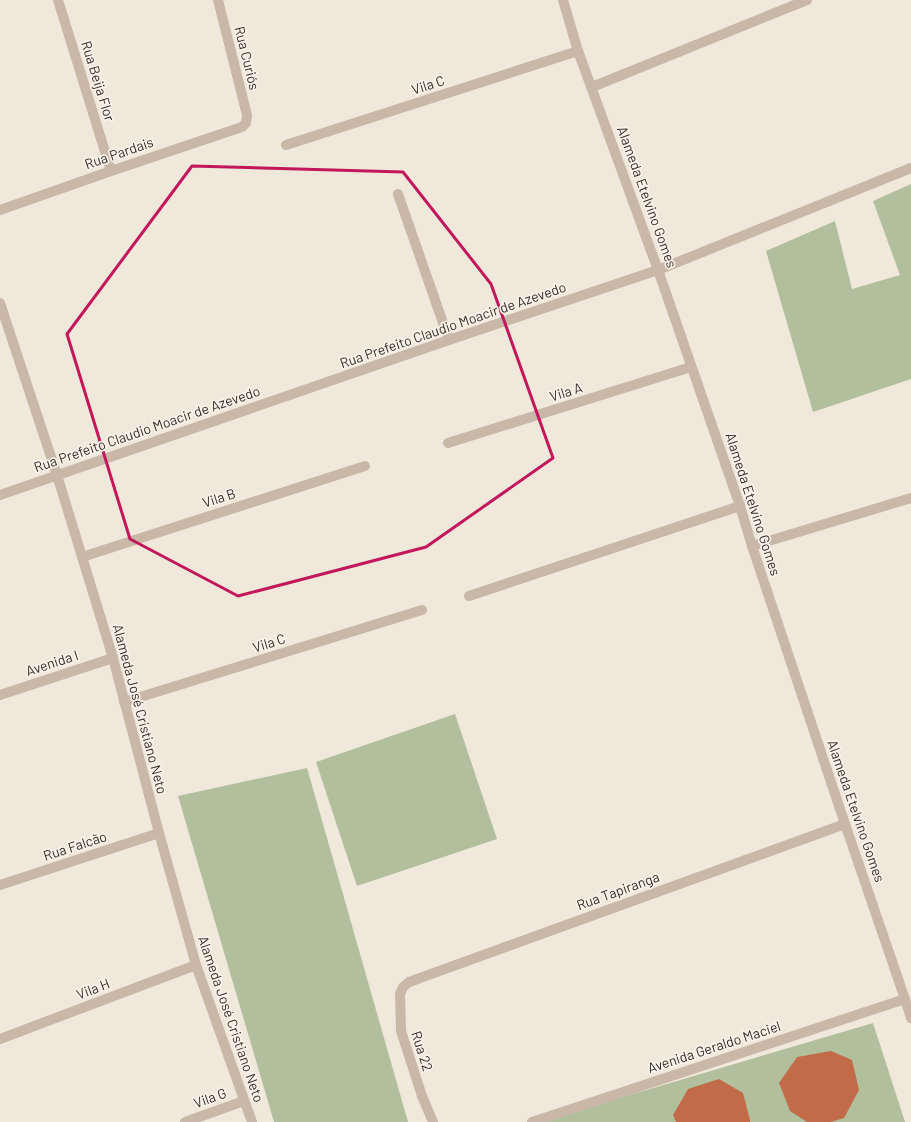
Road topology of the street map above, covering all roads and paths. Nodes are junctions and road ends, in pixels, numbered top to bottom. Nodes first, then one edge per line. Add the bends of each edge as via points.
1 (58, 0) edge
2 (218, 0) edge
3 (563, 0) edge
4 (806, 0) edge
5 (578, 51) junction
6 (592, 87) junction
7 (246, 123) joint
8 (286, 145) dead end
9 (911, 168) edge
10 (111, 171) junction
11 (398, 194) dead end
12 (0, 210) edge
13 (658, 270) junction
14 (1, 310) edge
15 (449, 340) junction
16 (691, 367) junction
17 (448, 443) dead end
18 (364, 466) dead end
19 (57, 475) junction
20 (0, 494) edge
21 (911, 498) edge
22 (740, 506) junction
23 (752, 546) junction
24 (82, 557) junction
25 (469, 596) dead end
26 (422, 610) dead end
27 (113, 658) junction
28 (0, 695) edge
29 (124, 702) junction
30 (845, 824) junction
31 (159, 833) junction
32 (0, 885) edge
33 (196, 965) junction
34 (403, 987) joint
35 (905, 999) junction
36 (911, 1018) edge
37 (0, 1040) edge
38 (244, 1100) junction
39 (185, 1122) edge
40 (252, 1122) edge
41 (433, 1122) edge
42 (532, 1122) edge

1 - 10 street, Rua Beija Flor
2 - 7 street, Rua Curiós via 247,115
3 - 5 street, Alameda Etelvino Gomes
4 - 6 street
5 - 6 street, Alameda Etelvino Gomes
5 - 8 street, Vila C
6 - 13 street, Alameda Etelvino Gomes
7 - 10 street, Rua Pardais via 242,127
9 - 13 street, Rua Prefeito Claudio Moacir de Azevedo
10 - 12 street, Rua Pardais
11 - 15 street
13 - 15 street, Rua Prefeito Claudio Moacir de Azevedo
13 - 16 street, Alameda Etelvino Gomes
14 - 19 street, Alameda José Cristiano Neto
15 - 19 street, Rua Prefeito Claudio Moacir de Azevedo
16 - 17 street, Vila A
16 - 22 street, Alameda Etelvino Gomes
18 - 24 street, Vila B
19 - 20 street, Rua Prefeito Claudio Moacir de Azevedo
19 - 24 street, Alameda José Cristiano Neto
21 - 23 street
22 - 23 street, Alameda Etelvino Gomes
22 - 25 street
23 - 30 street, Alameda Etelvino Gomes
24 - 27 street, Alameda José Cristiano Neto
26 - 29 street, Vila C
27 - 28 street, Avenida I
27 - 29 street, Alameda José Cristiano Neto
29 - 31 street, Alameda José Cristiano Neto
30 - 34 street, Rua Tapiranga via 409,982
30 - 35 street, Alameda Etelvino Gomes
31 - 32 street, Rua Falcão
31 - 33 street, Alameda José Cristiano Neto
33 - 37 street, Vila H
33 - 38 street, Alameda José Cristiano Neto
34 - 41 street, Rua 22 via 400,994 401,1030
35 - 36 street, Alameda Etelvino Gomes
35 - 42 street, Avenida Geraldo Maciel
38 - 39 street, Vila G
38 - 40 street, Alameda José Cristiano Neto

